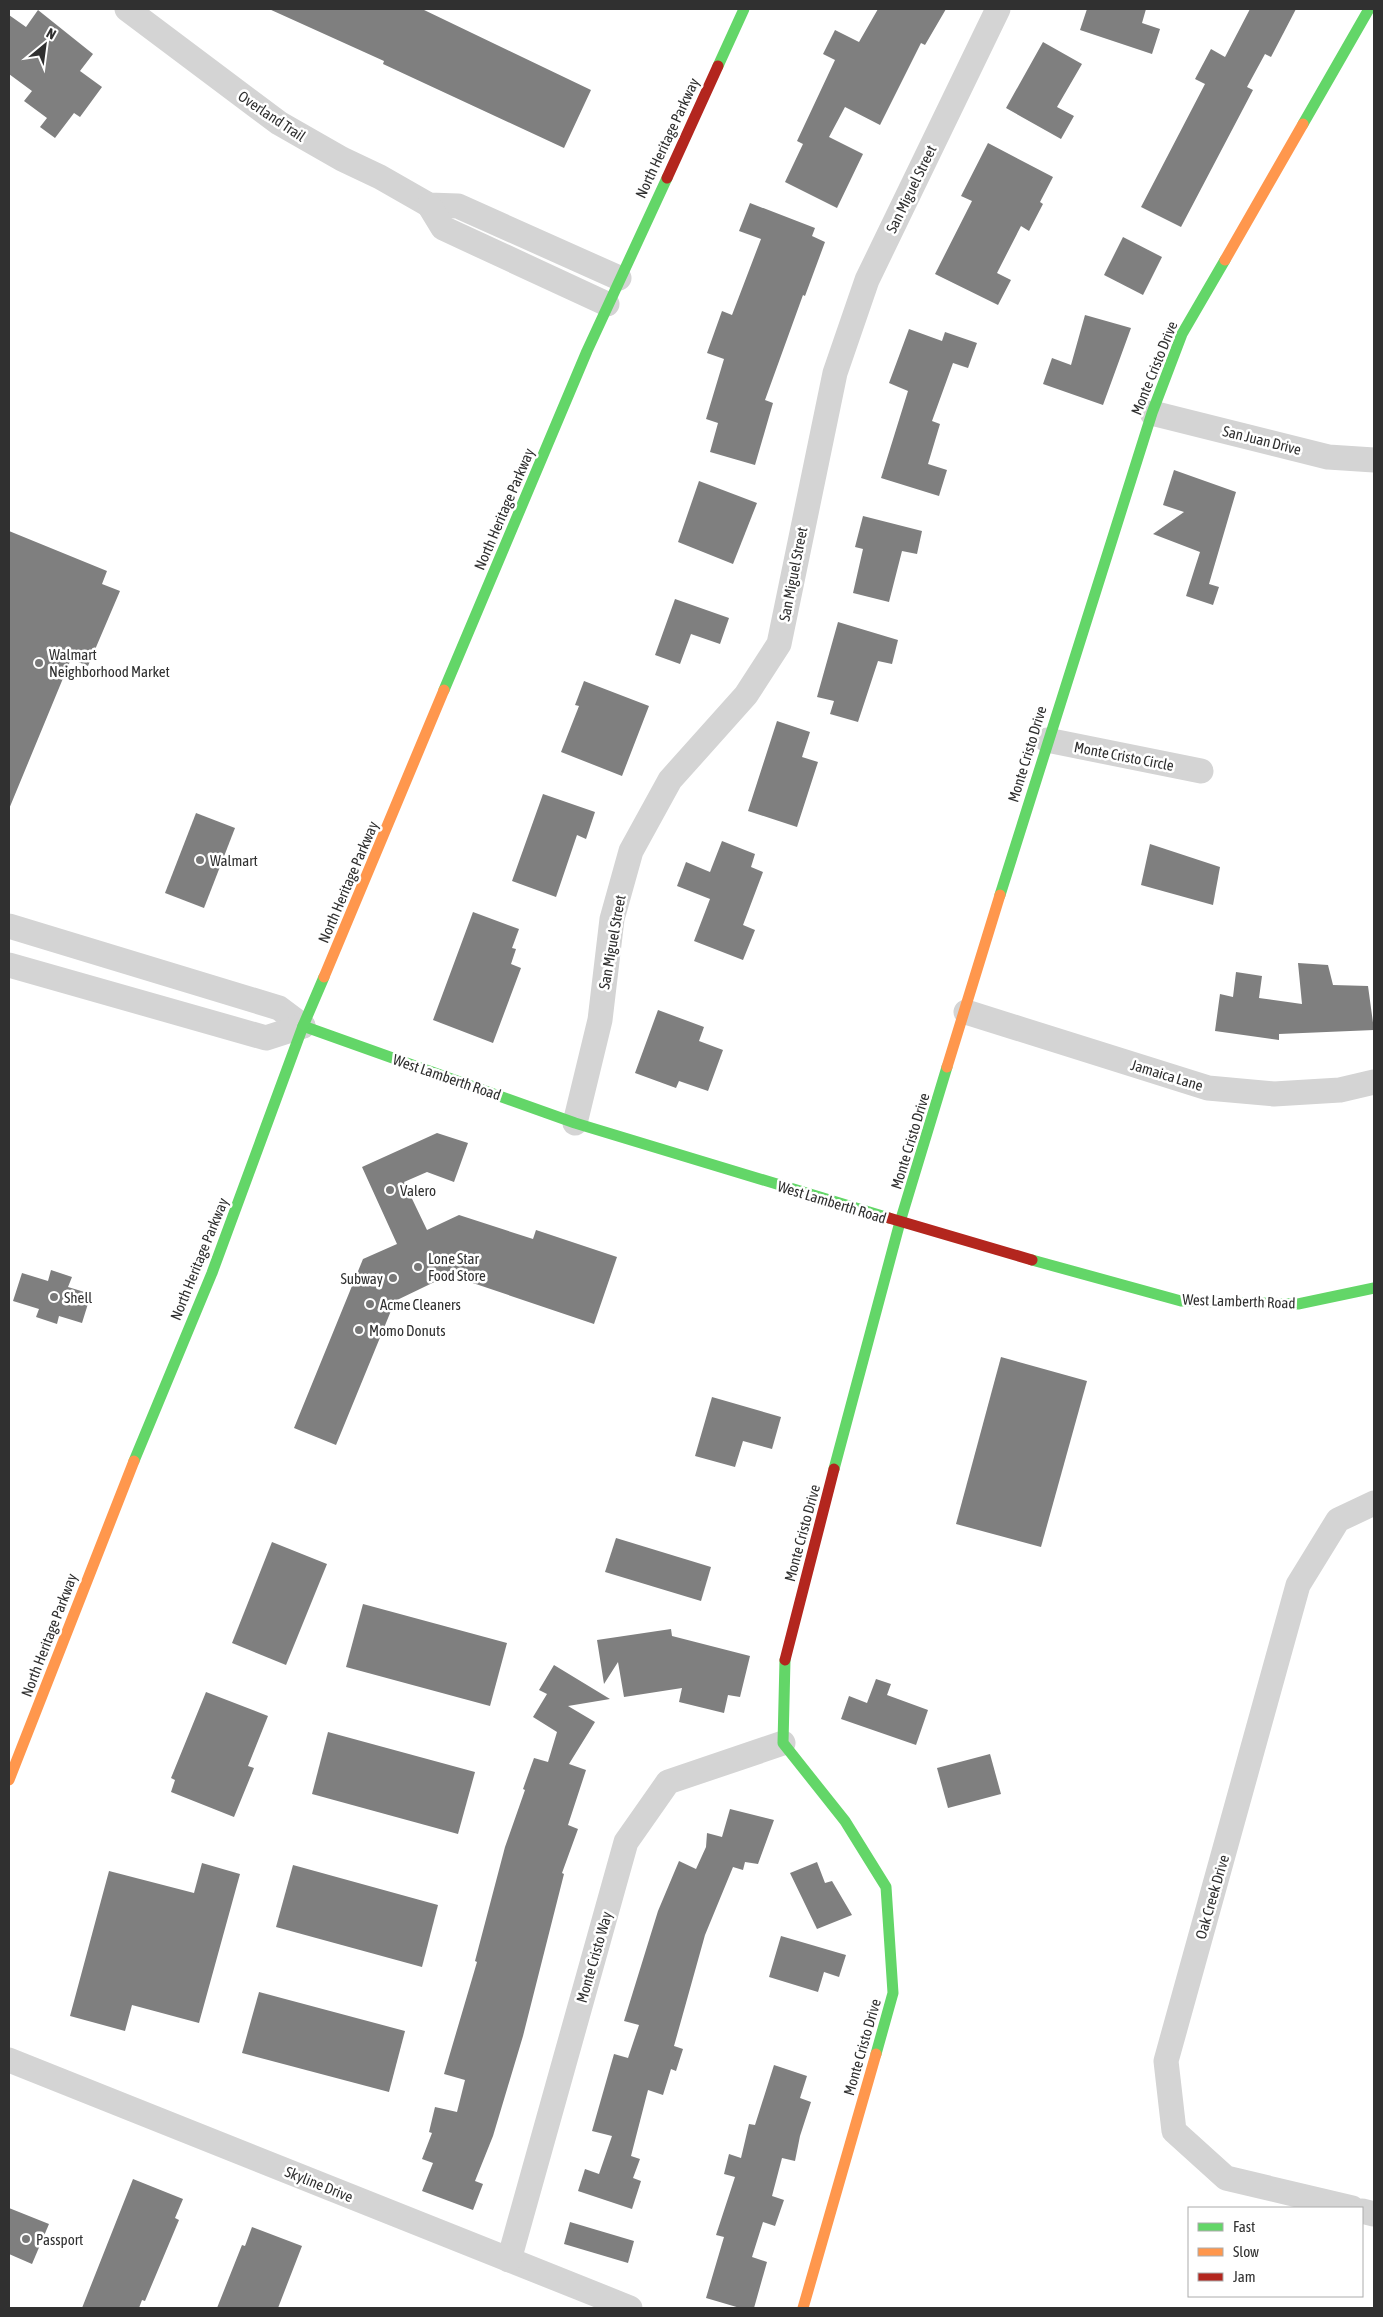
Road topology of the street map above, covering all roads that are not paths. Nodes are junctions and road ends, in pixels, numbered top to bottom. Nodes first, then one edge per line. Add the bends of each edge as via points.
1 (127, 9) edge
2 (744, 9) edge
3 (998, 9) edge
4 (1369, 9) edge
5 (429, 205) junction
6 (619, 278) junction
7 (607, 304) junction
8 (1152, 413) junction
9 (1374, 460) edge
10 (1047, 740) junction
11 (1201, 771) dead end
12 (9, 926) edge
13 (9, 965) edge
14 (966, 1012) junction
15 (304, 1026) junction
16 (1374, 1082) edge
17 (575, 1123) junction
18 (900, 1222) junction
19 (1374, 1288) edge
20 (1374, 1503) edge
21 (783, 1743) junction
22 (9, 1780) edge
23 (9, 2060) edge
24 (1348, 2207) edge
25 (509, 2260) junction
26 (630, 2308) edge
27 (803, 2308) edge

1 - 5 street, Overland Trail via 279,123
2 - 6 street, North Heritage Parkway
3 - 17 street, San Miguel Street via 867,280 844,346 835,374 779,644 746,695 670,780 631,851 612,919 600,1020
4 - 8 street, Monte Cristo Drive via 1182,334
5 - 6 street, Overland Trail via 458,206
5 - 7 street, Overland Trail via 443,228
6 - 7 street, North Heritage Parkway
7 - 15 street, North Heritage Parkway
8 - 9 street, San Juan Drive via 1328,457
8 - 10 street, Monte Cristo Drive
10 - 11 street, Monte Cristo Circle
10 - 14 street, Monte Cristo Drive
12 - 15 street, West Lamberth Road via 279,1008
13 - 15 street via 266,1038
14 - 16 street, Jamaica Lane via 1208,1088 1274,1094 1340,1090
14 - 18 street, Monte Cristo Drive
15 - 17 street, West Lamberth Road
15 - 22 street, North Heritage Parkway via 212,1273 160,1394
17 - 18 street, West Lamberth Road
18 - 19 street, West Lamberth Road via 1181,1301 1298,1304
18 - 21 street, Monte Cristo Drive via 785,1655
20 - 24 street, Oak Creek Drive via 1338,1520 1298,1585 1166,2061 1174,2131 1226,2178
21 - 25 street, Monte Cristo Way via 668,1782 626,1842
21 - 27 street, Monte Cristo Drive via 845,1821 886,1887 893,1993
23 - 25 street, Skyline Drive
25 - 26 street, Skyline Drive

